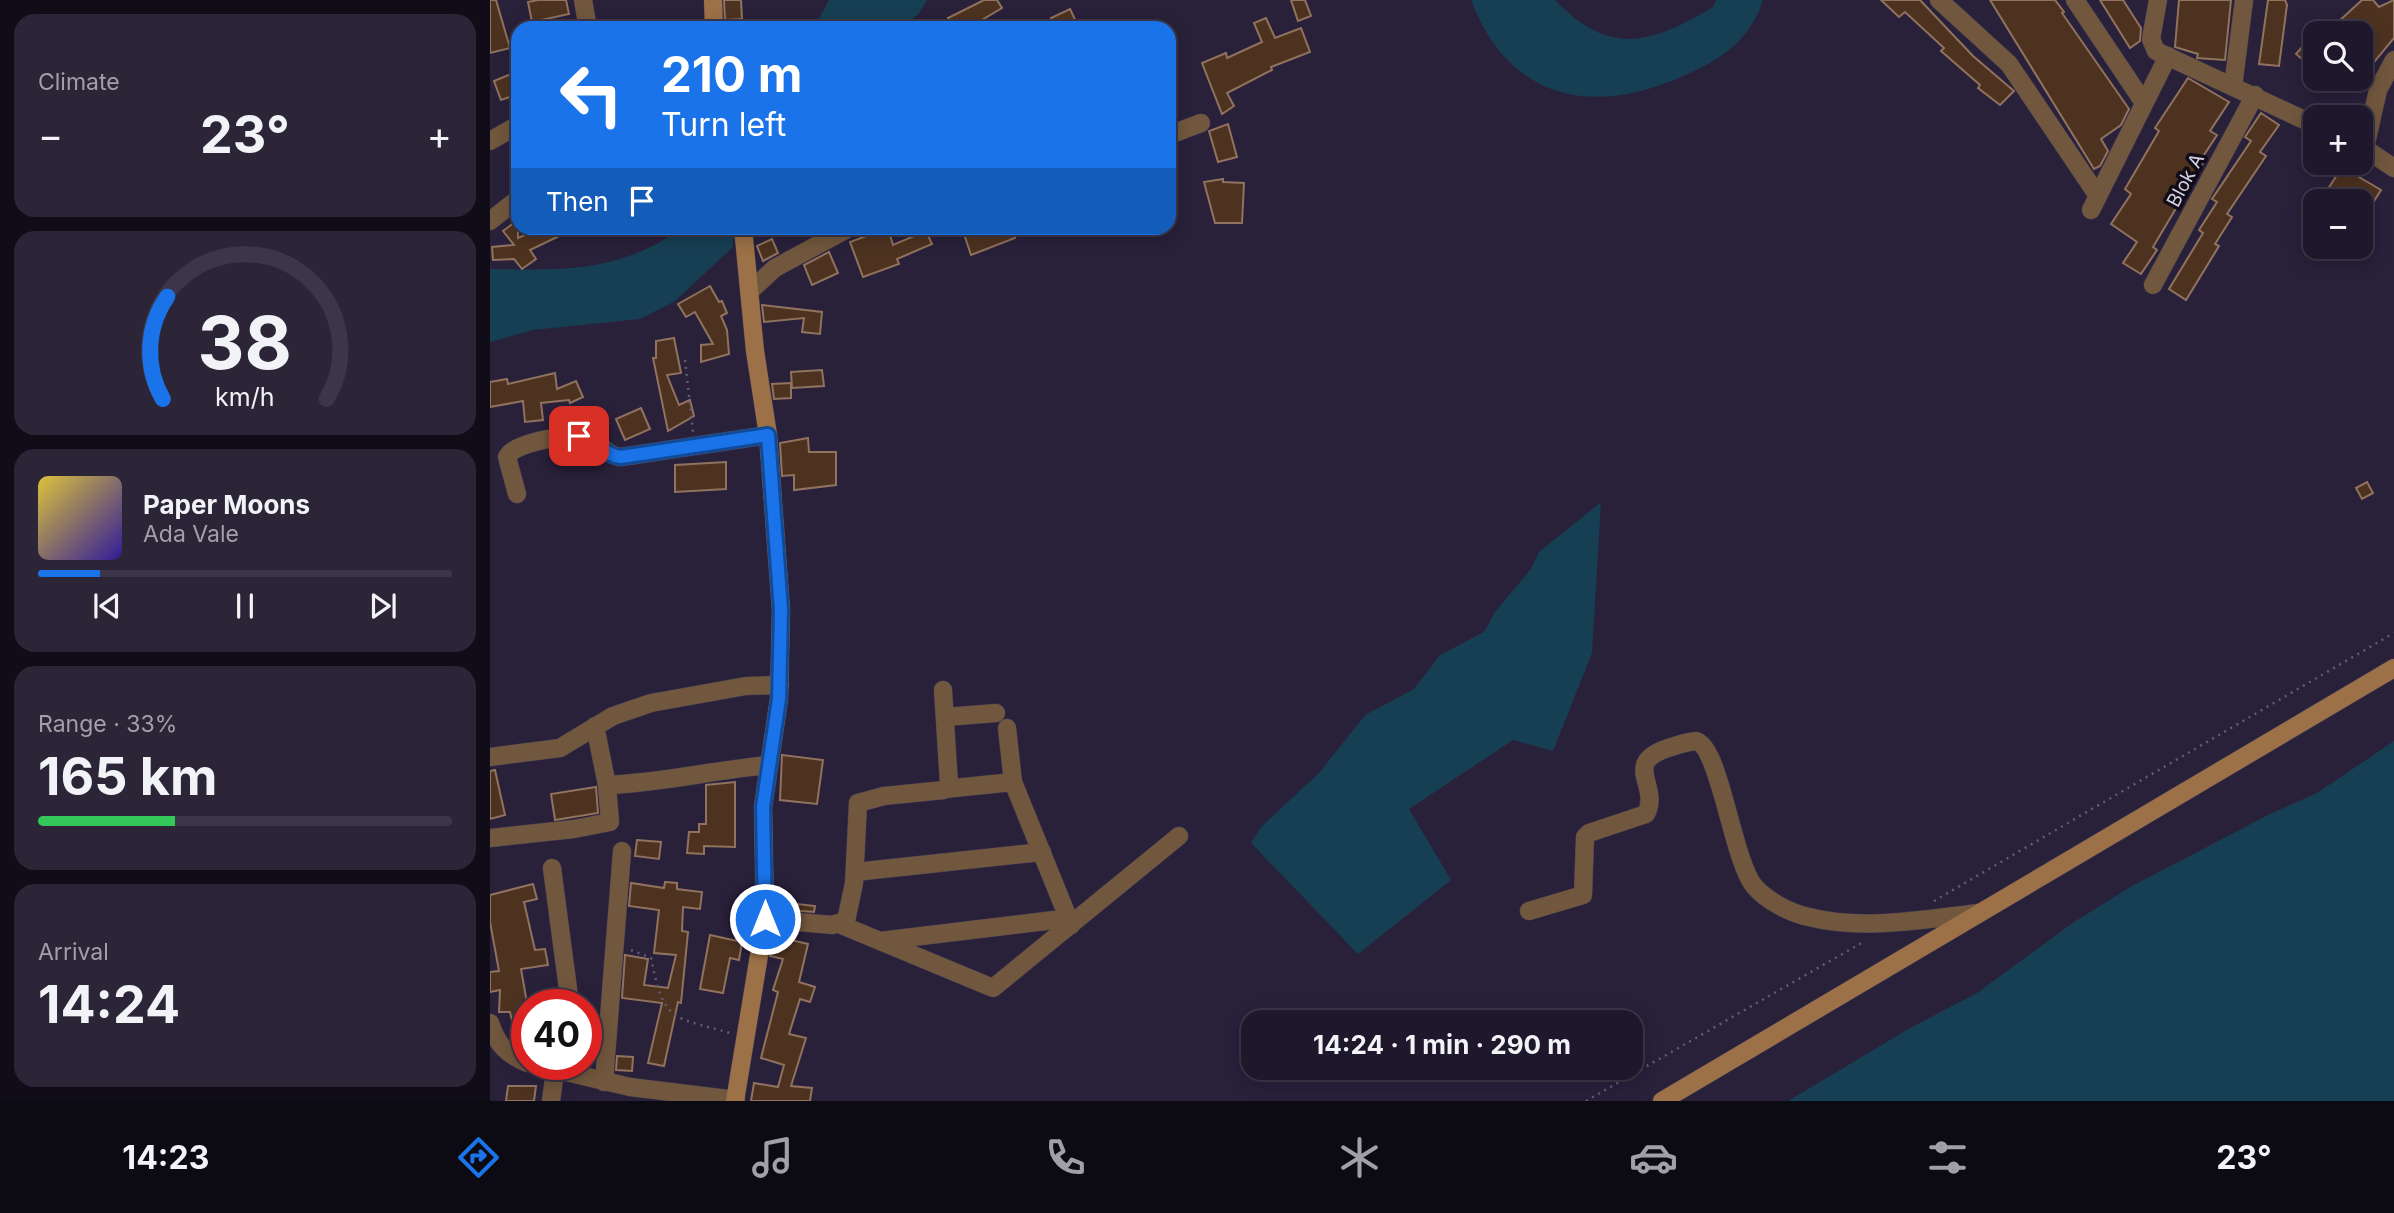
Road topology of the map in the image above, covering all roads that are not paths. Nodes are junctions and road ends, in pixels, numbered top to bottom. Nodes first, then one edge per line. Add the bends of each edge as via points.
1 (583, 0) edge
2 (713, 0) edge
3 (1939, 0) edge
4 (2075, 0) edge
5 (2158, 0) edge
6 (2244, 0) edge
7 (587, 21) edge
8 (714, 21) edge
9 (2168, 56) junction
10 (2394, 60) edge
11 (2233, 87) junction
12 (2255, 95) junction
13 (2144, 103) junction
14 (2373, 109) edge
15 (2303, 119) edge
16 (1201, 123) dead end
17 (511, 129) edge
18 (1176, 132) edge
19 (490, 141) edge
20 (2373, 154) edge
21 (2394, 168) edge
22 (511, 205) edge
23 (490, 221) edge
24 (743, 235) edge
25 (836, 235) edge
26 (2153, 285) dead end
27 (749, 292) junction
28 (768, 435) junction
29 (517, 494) dead end
30 (2394, 668) edge
31 (779, 685) junction
32 (943, 690) dead end
33 (996, 713) dead end
34 (945, 717) junction
35 (596, 726) junction
36 (1007, 728) dead end
37 (490, 757) edge
38 (769, 765) junction
39 (1013, 782) junction
40 (607, 785) junction
41 (945, 789) junction
42 (1178, 836) dead end
43 (490, 838) edge
44 (622, 851) dead end
45 (1042, 852) junction
46 (552, 868) dead end
47 (855, 872) junction
48 (1529, 911) dead end
49 (1979, 913) junction
50 (765, 919) junction
51 (839, 924) junction
52 (1071, 925) junction
53 (880, 941) junction
54 (568, 989) edge
55 (490, 1023) edge
56 (511, 1055) edge
57 (554, 1080) edge
58 (600, 1080) edge
59 (604, 1082) junction
60 (736, 1100) edge
61 (551, 1101) edge
62 (1662, 1101) edge

1 - 7 street
2 - 8 street
3 - 13 street via 2009,64 2094,203
4 - 13 street
5 - 9 street via 2151,45
6 - 11 street
9 - 11 street
9 - 13 street
10 - 14 street
11 - 12 street
12 - 15 street
12 - 26 street, Blok A
16 - 18 street
17 - 19 street
20 - 21 street
22 - 23 street
24 - 27 street
25 - 27 street via 775,268
27 - 28 street
28 - 29 street via 621,457 579,436 523,445 507,457
28 - 31 street via 779,560
30 - 49 street
31 - 35 street via 651,703
31 - 38 street
32 - 34 street
33 - 34 street
34 - 41 street via 949,778
35 - 37 street via 560,748
35 - 40 street
36 - 39 street
38 - 40 street
38 - 50 street via 763,807
39 - 41 street
39 - 45 street
40 - 43 street via 608,822
41 - 47 street via 859,802
42 - 52 street
44 - 59 street
45 - 47 street
45 - 52 street
46 - 54 street
47 - 51 street via 847,919
48 - 49 street via 1583,895 1585,837 1646,814 1647,760 1652,754 1696,741 1706,746 1714,763 1746,874 1781,907 1842,922 1897,923
49 - 62 street
50 - 51 street
50 - 60 street
51 - 53 street
52 - 53 street via 1054,920
52 - 53 street via 993,988
55 - 56 street via 498,1043
57 - 61 street
58 - 59 street
59 - 60 street

